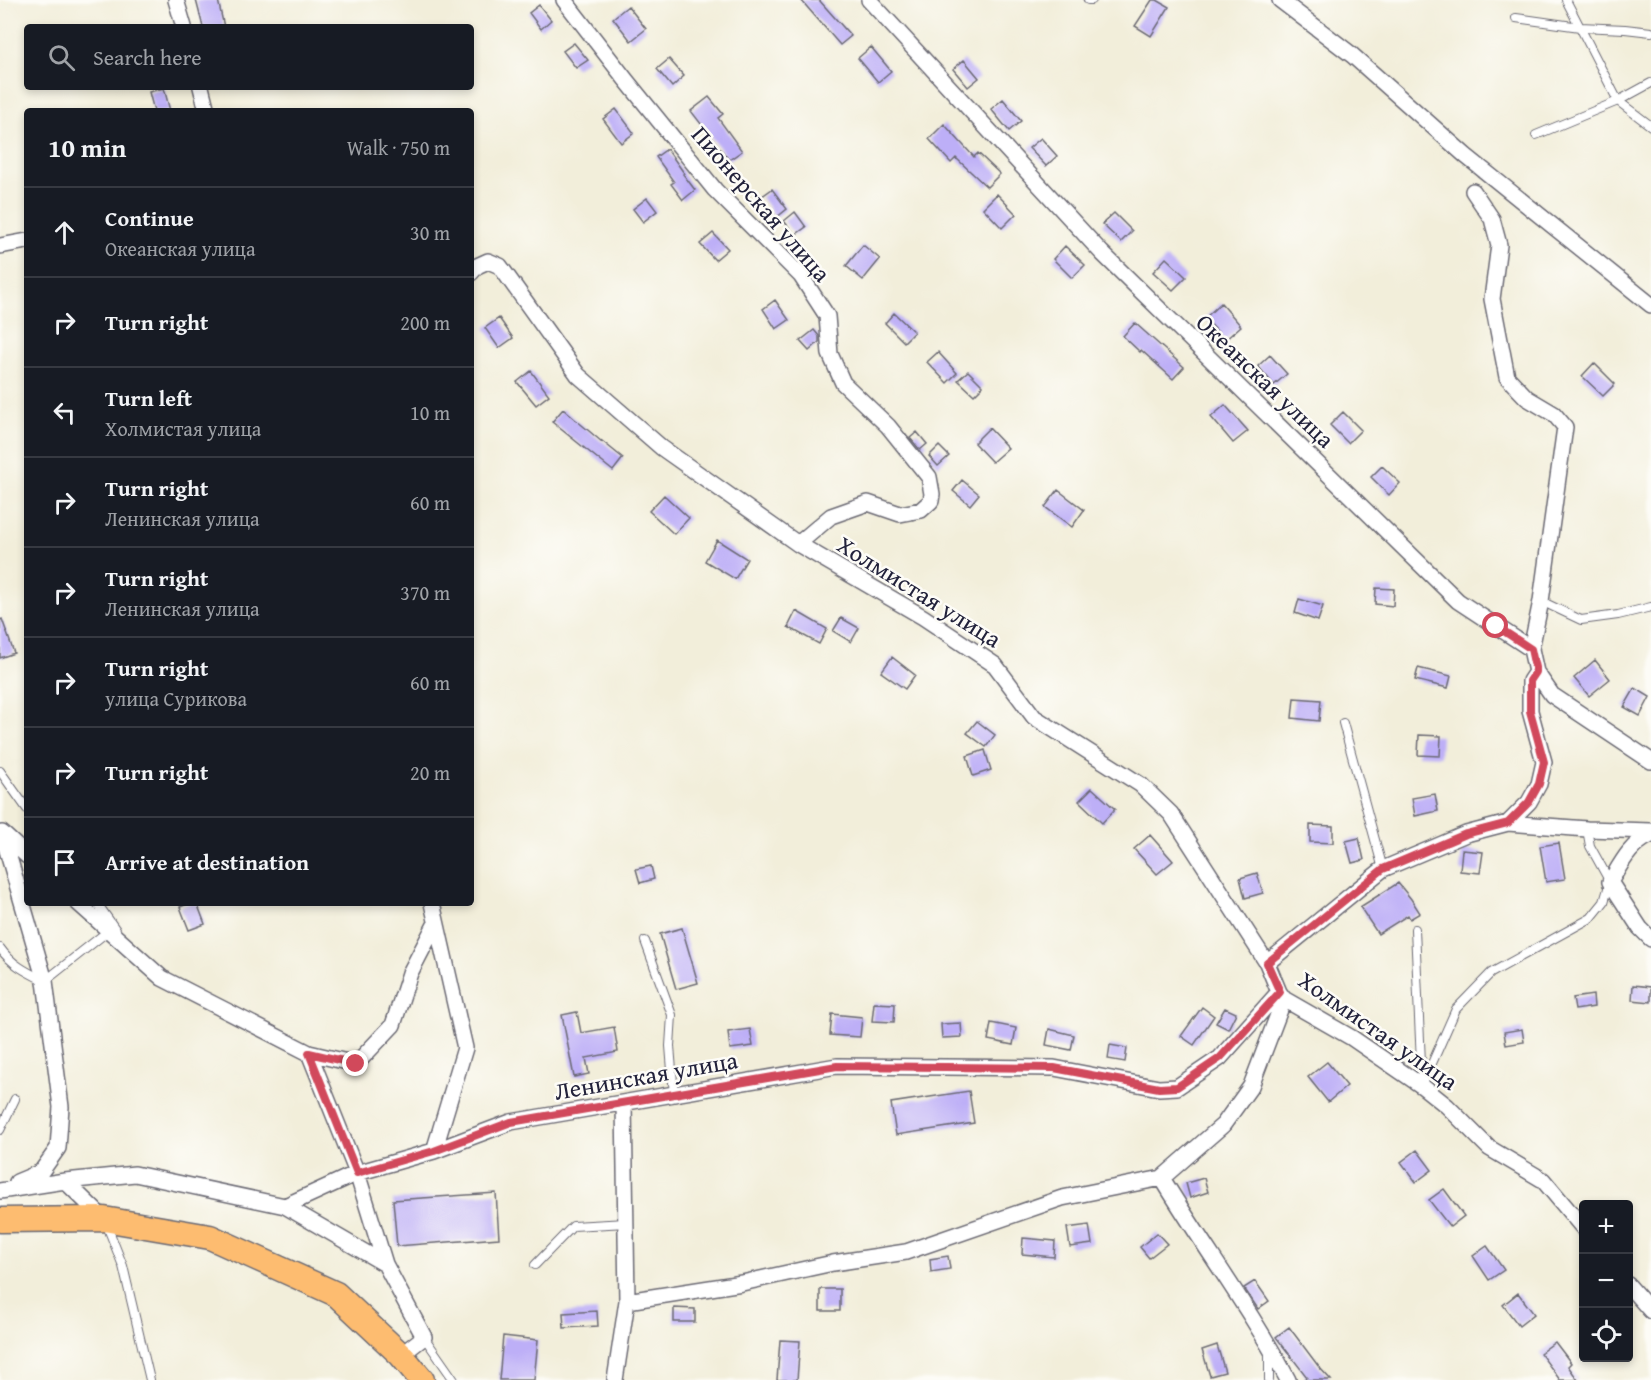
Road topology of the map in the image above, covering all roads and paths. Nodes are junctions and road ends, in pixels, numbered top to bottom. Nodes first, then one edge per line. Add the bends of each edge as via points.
1 (176, 0) edge
2 (564, 0) edge
3 (869, 0) edge
4 (1280, 0) edge
5 (1566, 0) edge
6 (1516, 18) dead end
7 (183, 24) edge
8 (1580, 27) junction
9 (1651, 32) edge
10 (1651, 83) edge
11 (202, 90) edge
12 (1618, 101) junction
13 (206, 108) edge
14 (1651, 126) edge
15 (1536, 135) dead end
16 (1473, 191) dead end
17 (24, 242) edge
18 (0, 246) edge
19 (474, 270) edge
20 (1651, 305) edge
21 (798, 544) junction
22 (1541, 601) junction
23 (1651, 607) edge
24 (1531, 649) junction
25 (1536, 672) junction
26 (1343, 723) dead end
27 (1651, 762) edge
28 (0, 771) edge
29 (24, 805) edge
30 (1508, 823) junction
31 (1587, 829) junction
32 (1, 832) edge
33 (1651, 833) edge
34 (24, 853) edge
35 (1383, 869) junction
36 (1610, 882) junction
37 (81, 906) edge
38 (99, 906) edge
39 (433, 906) edge
40 (436, 923) junction
41 (1415, 928) dead end
42 (108, 931) junction
43 (1651, 939) edge
44 (645, 941) dead end
45 (0, 948) edge
46 (129, 948) junction
47 (1267, 963) junction
48 (45, 981) junction
49 (1282, 995) junction
50 (309, 1053) junction
51 (1422, 1086) junction
52 (674, 1095) junction
53 (15, 1100) dead end
54 (624, 1103) junction
55 (0, 1130) edge
56 (434, 1151) junction
57 (357, 1173) junction
58 (1162, 1178) junction
59 (65, 1181) junction
60 (0, 1190) edge
61 (285, 1206) junction
62 (104, 1219) junction
63 (0, 1220) edge
64 (1579, 1223) edge
65 (626, 1224) junction
66 (385, 1264) junction
67 (534, 1265) dead end
68 (1633, 1290) edge
69 (627, 1301) junction
70 (1651, 1311) edge
71 (423, 1337) junction
72 (1269, 1344) junction
73 (401, 1355) junction
74 (150, 1380) edge
75 (422, 1380) edge
76 (454, 1380) edge
77 (615, 1380) edge
78 (1269, 1380) edge
79 (1288, 1380) edge

1 - 7 street
2 - 21 street, Пионерская улица via 715,190 801,276 827,316 830,354 843,383 888,426 929,477 931,501 921,510 900,514 868,503 831,516
3 - 24 street, Океанская улица via 1102,253 1458,601
4 - 20 street via 1352,55 1466,156
5 - 8 lane
6 - 8 lane
8 - 9 lane
8 - 12 lane
10 - 12 lane
11 - 13 street
12 - 14 lane
12 - 15 lane
16 - 22 street via 1492,219 1499,245 1492,299 1507,377 1565,427
17 - 18 street
19 - 21 street, Холмистая улица via 488,261 500,266 578,375 662,448
21 - 47 street, Холмистая улица via 923,617 995,665 1034,717 1142,785 1171,814
22 - 23 lane via 1581,620
22 - 24 street
24 - 25 street
25 - 27 street via 1552,695
25 - 30 street via 1530,681 1530,711 1544,762 1539,784 1529,802
26 - 35 lane
28 - 29 lane
30 - 31 street
30 - 35 street via 1466,834
31 - 33 street
31 - 36 lane via 1590,846
32 - 34 street
32 - 48 street
33 - 36 street via 1629,851
35 - 47 street
36 - 43 street
36 - 51 lane via 1604,902 1591,918 1491,973 1456,1009
37 - 42 street
38 - 46 lane
39 - 40 street
40 - 50 street via 410,974 393,1025 356,1064
40 - 56 street via 465,1048
41 - 51 lane
42 - 46 street
42 - 48 lane
44 - 52 lane via 672,1015
45 - 48 lane via 26,972
46 - 50 street via 162,978
47 - 49 street, Холмистая улица
48 - 60 street via 61,1107 58,1148 41,1172
49 - 51 street, Холмистая улица
49 - 52 street, Ленинская улица via 1220,1058 1177,1087 1159,1088 1054,1068 837,1066
49 - 58 street via 1251,1086 1223,1125
50 - 57 street
51 - 64 street, Холмистая улица via 1489,1148 1543,1180
52 - 54 street, Ленинская улица
53 - 55 lane
54 - 56 street, Ленинская улица via 511,1122
54 - 65 street
56 - 57 street, Ленинская улица
57 - 61 street, Ленинская улица
57 - 66 street
58 - 69 street via 1062,1198 906,1252
58 - 72 street
59 - 60 street
59 - 61 street via 135,1174
59 - 62 street
61 - 66 street
62 - 63 main road
62 - 73 main road via 210,1237 254,1255 336,1294
62 - 74 lane via 123,1266
65 - 67 lane via 573,1226
65 - 69 street
66 - 71 street
68 - 70 street
69 - 77 street
71 - 73 street
71 - 76 lane
72 - 78 lane
72 - 79 street
73 - 75 main road

